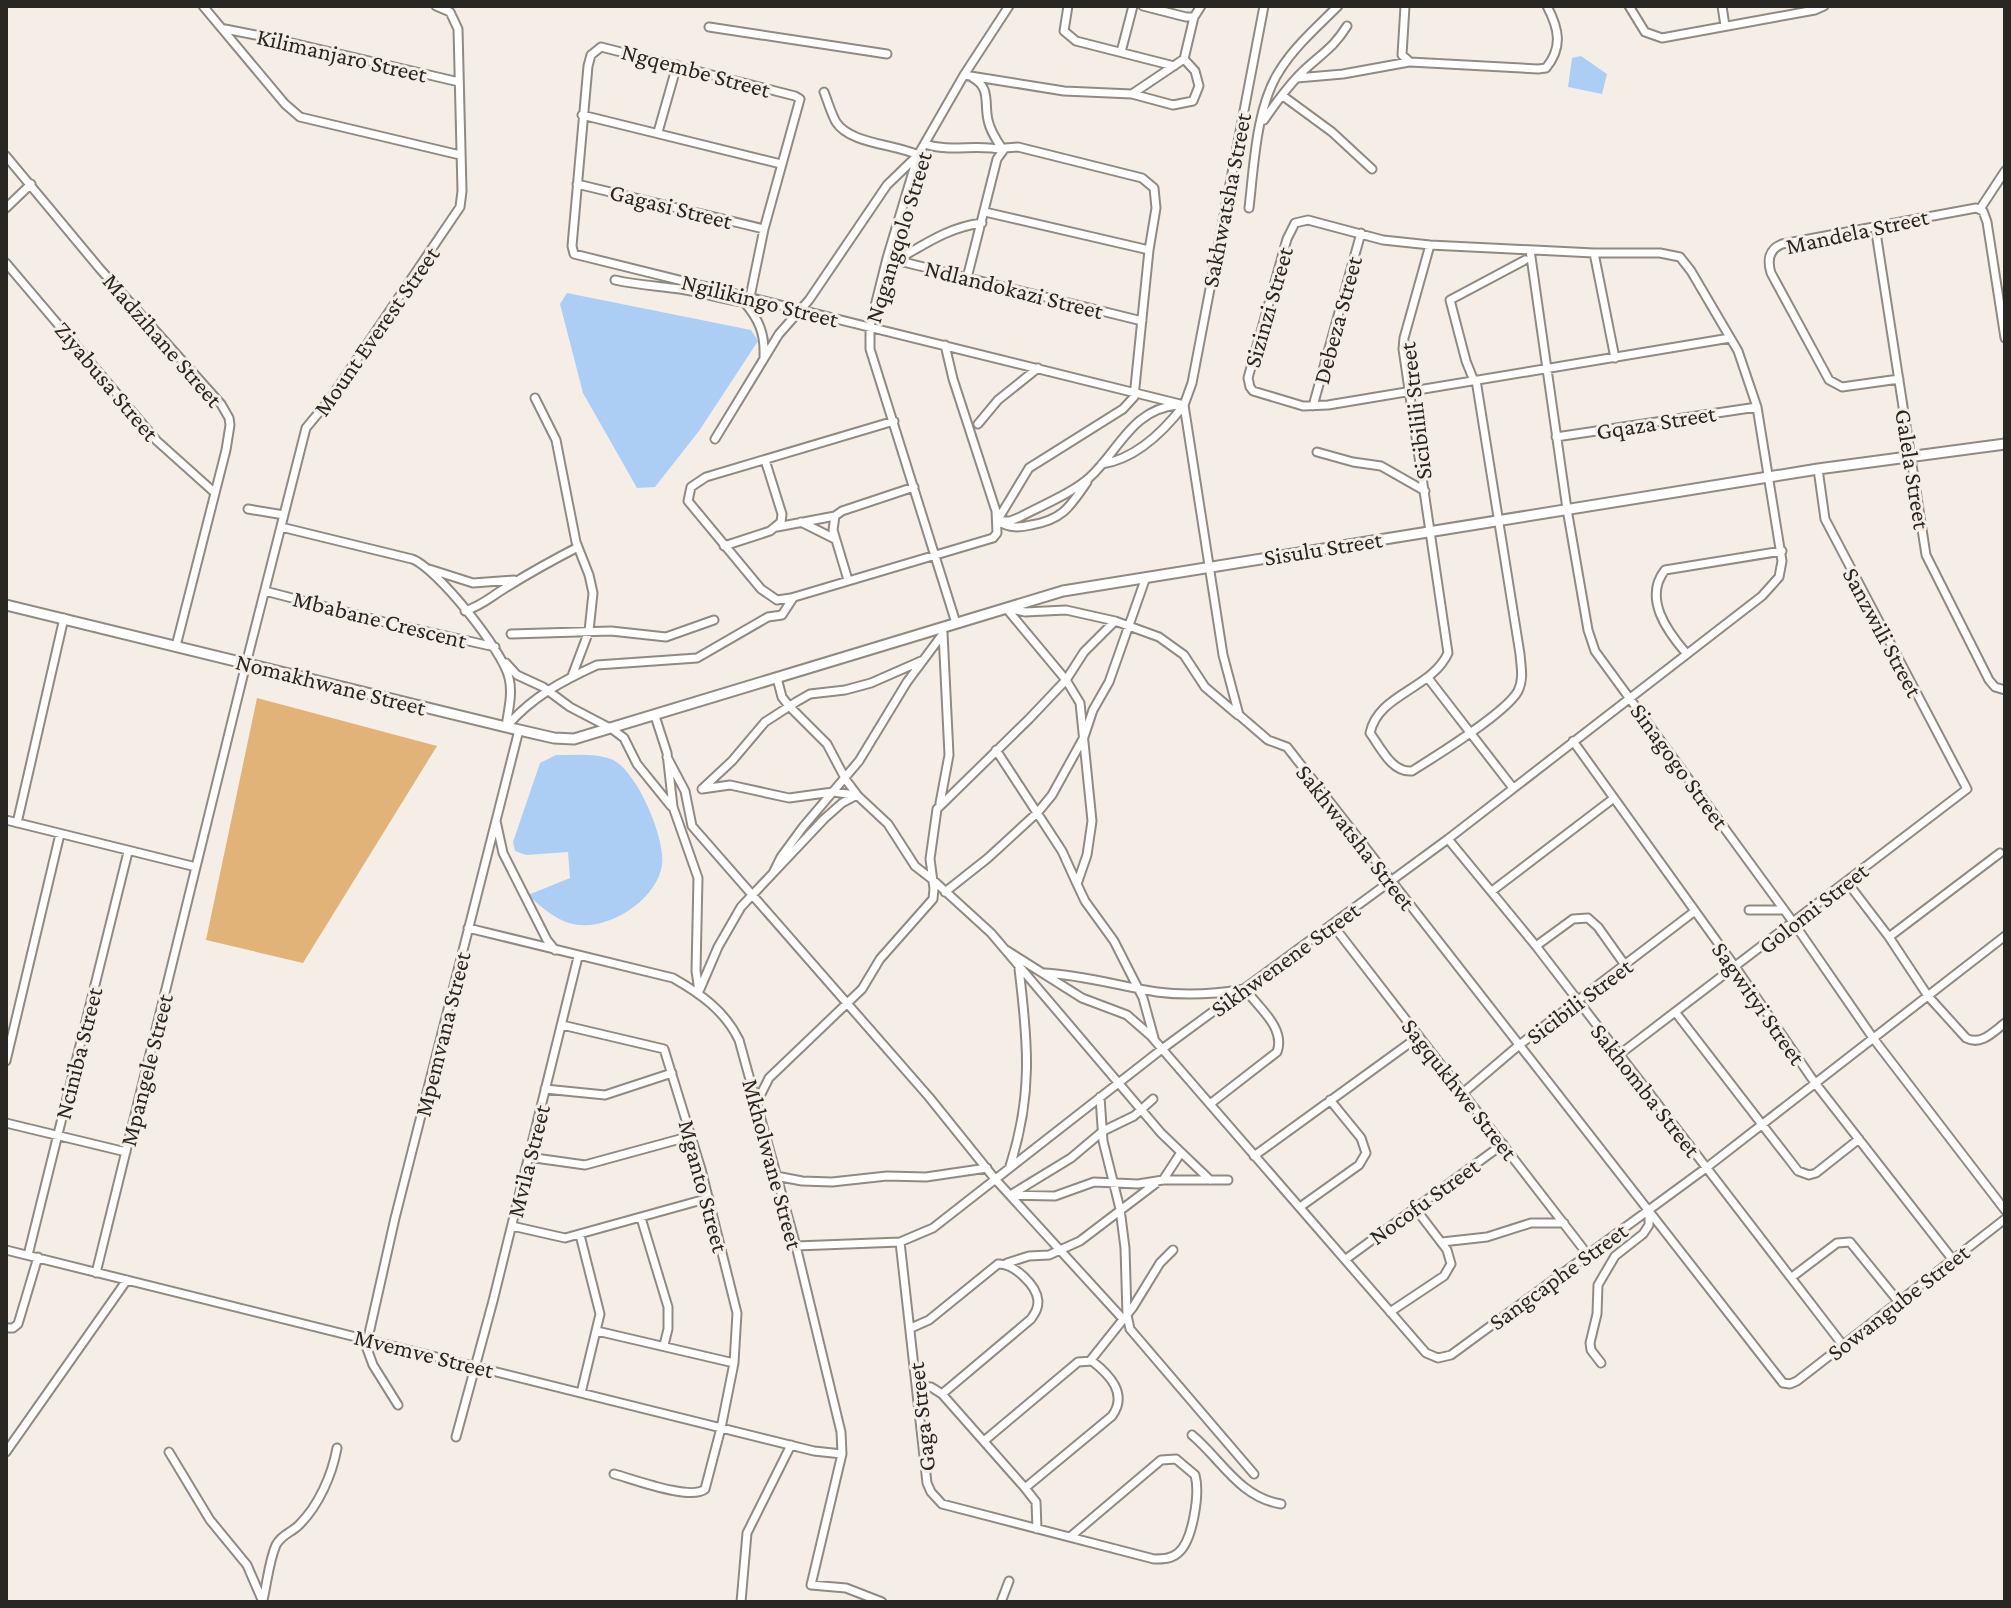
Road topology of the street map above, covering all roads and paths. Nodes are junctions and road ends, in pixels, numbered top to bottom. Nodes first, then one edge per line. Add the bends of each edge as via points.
1 (203, 6) edge
2 (436, 6) edge
3 (1009, 6) edge
4 (1068, 6) edge
5 (1133, 6) edge
6 (1143, 6) edge
7 (1201, 6) edge
8 (1264, 6) edge
9 (1338, 6) edge
10 (1405, 6) edge
11 (1547, 6) edge
12 (1629, 6) edge
13 (1722, 6) edge
14 (1824, 6) edge
15 (1194, 17) junction
16 (1347, 26) dead end
17 (1725, 26) junction
18 (709, 27) dead end
19 (225, 29) junction
20 (1121, 52) junction
21 (887, 54) dead end
22 (1184, 59) junction
23 (1410, 62) junction
24 (677, 65) junction
25 (1174, 66) junction
26 (964, 75) junction
27 (1297, 78) junction
28 (459, 82) junction
29 (824, 92) dead end
30 (1132, 94) junction
31 (1283, 96) junction
32 (582, 115) junction
33 (1261, 126) junction
34 (658, 132) junction
35 (925, 144) junction
36 (1003, 150) junction
37 (460, 155) junction
38 (918, 155) junction
39 (6, 156) edge
40 (781, 164) junction
41 (1372, 169) dead end
42 (2005, 171) edge
43 (31, 184) junction
44 (577, 184) junction
45 (6, 208) edge
46 (1249, 208) dead end
47 (1980, 209) junction
48 (985, 212) junction
49 (982, 223) junction
50 (1875, 226) junction
51 (764, 229) junction
52 (1361, 233) junction
53 (1430, 245) junction
54 (1149, 250) junction
55 (1530, 250) junction
56 (1594, 253) junction
57 (574, 254) joint
58 (887, 258) junction
59 (897, 260) junction
60 (1525, 260) dead end
61 (6, 263) edge
62 (967, 278) junction
63 (615, 280) dead end
64 (750, 297) junction
65 (802, 310) junction
66 (1142, 321) junction
67 (870, 326) junction
68 (1730, 338) junction
69 (2005, 338) edge
70 (945, 345) junction
71 (764, 358) junction
72 (1615, 358) junction
73 (1038, 368) junction
74 (1548, 370) junction
75 (1899, 379) junction
76 (1475, 380) junction
77 (1133, 391) junction
78 (1408, 392) junction
79 (535, 398) dead end
80 (1184, 405) junction
81 (1313, 406) junction
82 (1757, 407) junction
83 (894, 421) junction
84 (978, 424) dead end
85 (1556, 437) junction
86 (715, 439) dead end
87 (2005, 444) edge
88 (1317, 452) dead end
89 (1912, 458) junction
90 (765, 460) junction
91 (1102, 464) junction
92 (1818, 469) junction
93 (1768, 477) junction
94 (1088, 479) junction
95 (914, 487) junction
96 (1425, 491) junction
97 (215, 493) junction
98 (248, 509) dead end
99 (1567, 509) junction
100 (284, 515) junction
101 (835, 516) junction
102 (1498, 520) junction
103 (997, 521) junction
104 (801, 522) junction
105 (281, 527) junction
106 (777, 527) junction
107 (1431, 531) junction
108 (835, 539) junction
109 (724, 546) junction
110 (578, 547) junction
111 (1782, 551) junction
112 (935, 553) junction
113 (1209, 566) junction
114 (427, 568) junction
115 (525, 577) junction
116 (1146, 577) junction
117 (848, 580) junction
118 (265, 591) junction
119 (793, 597) junction
120 (7, 607) edge
121 (1006, 608) junction
122 (465, 611) junction
123 (64, 618) junction
124 (714, 620) dead end
125 (1115, 621) junction
126 (952, 624) junction
127 (1129, 626) junction
128 (589, 631) junction
129 (511, 634) dead end
130 (942, 635) junction
131 (176, 646) junction
132 (495, 647) junction
133 (1686, 653) junction
134 (504, 661) junction
135 (921, 661) junction
136 (246, 664) junction
137 (572, 676) junction
138 (777, 678) junction
139 (1428, 678) junction
140 (1066, 680) junction
141 (2005, 690) edge
142 (548, 691) junction
143 (1630, 697) junction
144 (789, 706) junction
145 (1239, 715) junction
146 (655, 716) junction
147 (506, 727) junction
148 (612, 729) junction
149 (519, 730) junction
150 (1470, 733) junction
151 (1084, 737) junction
152 (1573, 741) junction
153 (996, 750) junction
154 (667, 757) junction
155 (844, 778) junction
156 (1513, 788) junction
157 (1967, 789) joint
158 (831, 792) junction
159 (857, 795) junction
160 (1614, 798) junction
161 (939, 806) junction
162 (673, 807) junction
163 (1038, 812) junction
164 (6, 820) edge
165 (495, 820) junction
166 (17, 823) junction
167 (60, 834) junction
168 (1448, 839) junction
169 (128, 852) junction
170 (2000, 853) dead end
171 (196, 867) junction
172 (774, 871) junction
173 (933, 880) junction
174 (1390, 882) junction
175 (1847, 882) junction
176 (1077, 884) junction
177 (1492, 891) junction
178 (945, 892) junction
179 (751, 895) junction
180 (1749, 910) dead end
181 (1784, 910) junction
182 (1695, 911) junction
183 (1793, 922) junction
184 (1332, 924) junction
185 (468, 928) junction
186 (2005, 936) edge
187 (1889, 937) junction
188 (1536, 946) junction
189 (1006, 950) junction
190 (557, 952) junction
191 (578, 957) junction
192 (1625, 965) junction
193 (1019, 967) junction
194 (1736, 968) junction
195 (1039, 972) junction
196 (1136, 986) junction
197 (1245, 989) junction
198 (698, 991) junction
199 (1928, 996) junction
200 (1578, 1003) junction
201 (848, 1004) junction
202 (1676, 1013) junction
203 (2005, 1023) edge
204 (562, 1025) junction
205 (1418, 1037) junction
206 (1873, 1038) junction
207 (1154, 1040) junction
208 (1518, 1046) junction
209 (1162, 1049) junction
210 (1620, 1054) junction
211 (6, 1061) edge
212 (748, 1072) junction
213 (672, 1073) junction
214 (769, 1078) junction
215 (1119, 1083) junction
216 (1815, 1083) junction
217 (545, 1089) junction
218 (1464, 1092) junction
219 (1100, 1097) junction
220 (1153, 1099) dead end
221 (1330, 1100) junction
222 (756, 1103) junction
223 (1210, 1104) junction
224 (1141, 1110) junction
225 (6, 1123) edge
226 (1761, 1123) junction
227 (1103, 1131) junction
228 (58, 1136) junction
229 (691, 1136) junction
230 (1859, 1139) junction
231 (1503, 1144) junction
232 (126, 1152) junction
233 (1180, 1154) junction
234 (1254, 1156) junction
235 (528, 1157) junction
236 (987, 1168) junction
237 (1009, 1168) junction
238 (1706, 1168) junction
239 (776, 1176) junction
240 (995, 1179) junction
241 (1162, 1180) junction
242 (1210, 1180) junction
243 (1228, 1180) dead end
244 (1115, 1183) junction
245 (1010, 1195) junction
246 (709, 1198) junction
247 (1300, 1207) junction
248 (1415, 1208) junction
249 (1120, 1210) junction
250 (2005, 1210) edge
251 (1648, 1212) junction
252 (641, 1218) junction
253 (2005, 1219) edge
254 (1564, 1223) junction
255 (512, 1226) junction
256 (580, 1235) junction
257 (900, 1242) junction
258 (1442, 1242) junction
259 (796, 1246) junction
260 (6, 1250) edge
261 (1060, 1250) junction
262 (1173, 1250) dead end
263 (28, 1255) junction
264 (1588, 1255) junction
265 (38, 1257) junction
266 (1346, 1259) junction
267 (1953, 1260) junction
268 (1005, 1263) junction
269 (96, 1273) junction
270 (1792, 1277) junction
271 (127, 1280) junction
272 (1898, 1301) junction
273 (1390, 1312) junction
274 (1125, 1317) junction
275 (6, 1328) edge
276 (911, 1328) junction
277 (597, 1331) junction
278 (367, 1342) junction
279 (1842, 1344) junction
280 (664, 1345) junction
281 (1090, 1361) junction
282 (734, 1363) junction
283 (1601, 1363) dead end
284 (476, 1365) junction
285 (1790, 1384) joint
286 (917, 1386) junction
287 (581, 1393) junction
288 (942, 1394) junction
289 (398, 1405) dead end
290 (721, 1428) junction
291 (1192, 1435) dead end
292 (456, 1437) dead end
293 (984, 1441) junction
294 (791, 1445) junction
295 (337, 1448) dead end
296 (6, 1452) edge
297 (169, 1452) dead end
298 (842, 1454) junction
299 (614, 1474) dead end
300 (1254, 1474) dead end
301 (1025, 1488) junction
302 (1281, 1504) dead end
303 (1037, 1529) junction
304 (1070, 1537) junction
305 (1009, 1581) dead end
306 (263, 1602) edge
307 (741, 1602) edge
308 (882, 1602) edge
309 (1001, 1602) edge

1 - 19 street
2 - 28 street, Mount Everest Street via 457,22
3 - 26 street, Nqgangqolo Street
4 - 20 street via 1064,31 1076,41
5 - 20 street
6 - 15 street
7 - 15 street
8 - 80 street, Sakhwatsha Street
9 - 33 street via 1280,69
10 - 23 street via 1402,55
11 - 23 street via 1557,25 1558,48 1546,68
12 - 17 street via 1641,28 1656,37
13 - 17 street
14 - 17 street
15 - 22 street
16 - 27 street via 1333,47
18 - 21 street
19 - 28 street, Kilimanjaro Street
19 - 37 street via 300,117
20 - 25 street
22 - 25 street
22 - 30 street via 1199,86 1193,101 1173,105
23 - 27 street
24 - 32 street, Ngqembe Street via 601,47 589,61
24 - 34 street
24 - 40 street, Ngqembe Street via 800,99
25 - 30 street
26 - 30 street via 1064,91
26 - 35 street, Nqgangqolo Street
26 - 36 street via 978,79 986,91 988,120
27 - 31 street
28 - 37 street, Mount Everest Street
29 - 38 street via 846,133
31 - 33 street
31 - 41 street
32 - 34 street
32 - 44 street, Ngqembe Street
33 - 46 street
34 - 40 street
35 - 36 street
35 - 38 street, Nqgangqolo Street
36 - 48 street
36 - 54 street via 1018,147 1150,181 1157,198
37 - 100 street, Mount Everest Street via 460,207 306,428
38 - 58 street, Nqgangqolo Street
38 - 65 street via 879,196
39 - 43 street, Madzihane Street
40 - 51 street, Ngqembe Street
42 - 47 street
43 - 45 street
43 - 97 street, Madzihane Street via 226,411 229,438
44 - 51 street, Gagasi Street
44 - 57 street, Ngqembe Street
47 - 50 street, Mandela Street
47 - 69 street via 1987,222
48 - 49 street
48 - 54 street
49 - 59 street via 924,242
49 - 62 street
50 - 75 street, Galela Street
50 - 75 street, Mandela Street via 1782,244 1771,253 1769,266 1832,383 1847,387
51 - 64 street, Ngqembe Street
52 - 53 street, Sizinzi Street
52 - 81 street, Debeza Street
52 - 81 street, Sizinzi Street via 1308,220 1290,229 1249,371 1253,391
53 - 55 street, Sizinzi Street
53 - 78 street, Sicibilili Street via 1404,338
54 - 66 street
55 - 56 street, Sizinzi Street
55 - 74 street, Sinagogo Street
56 - 68 street, Sizinzi Street via 1680,257
56 - 72 street
57 - 64 street, Ngilikingo Street
58 - 59 street, Ndlandokazi Street
58 - 67 street, Nqgangqolo Street
59 - 62 street, Ndlandokazi Street
60 - 76 street via 1450,300
61 - 97 street, Ziyabusa Street via 157,441
62 - 66 street, Ndlandokazi Street
63 - 71 street via 744,302 762,329
64 - 65 street, Ngilikingo Street
65 - 67 street, Ngilikingo Street
65 - 71 street
66 - 77 street
67 - 70 street, Ngilikingo Street
67 - 83 street, Nqgangqolo Street via 870,349
68 - 72 street, Sizinzi Street
68 - 82 street, Sizinzi Street
70 - 73 street, Ngilikingo Street
70 - 103 street
71 - 86 street
72 - 74 street, Sizinzi Street
73 - 77 street, Ngilikingo Street
73 - 84 street
74 - 76 street, Sizinzi Street
74 - 85 street, Sinagogo Street
75 - 89 street, Galela Street
76 - 78 street, Sizinzi Street
76 - 102 street
77 - 80 street, Ngilikingo Street
77 - 103 street via 1123,409 1029,468
78 - 81 street, Sizinzi Street
78 - 96 street, Sicibilili Street
79 - 110 street via 556,440
80 - 91 street via 1129,457
80 - 91 street via 1149,412
80 - 113 street, Sakhwatsha Street
82 - 85 street, Gqaza Street
82 - 93 street, Sizinzi Street
83 - 90 street
83 - 95 street, Nqgangqolo Street
85 - 99 street, Sinagogo Street
87 - 89 street, Sisulu Street
88 - 96 street via 1381,466
89 - 92 street, Sisulu Street
89 - 141 street, Galela Street via 1929,564 1989,680
90 - 106 street via 782,514
90 - 109 street via 706,477 688,493 692,508
91 - 94 street
92 - 93 street, Sisulu Street
92 - 157 street, Sanzwili Street via 1825,519
93 - 99 street, Sisulu Street
93 - 111 street, Sikhwenene Street
94 - 103 street via 1020,517
94 - 103 street via 1054,521 1022,527
95 - 101 street
95 - 112 street, Nqgangqolo Street
96 - 107 street, Sicibilili Street
97 - 131 street, Madzihane Street
98 - 100 street
99 - 102 street, Sisulu Street
99 - 143 street, Sinagogo Street via 1590,640
100 - 105 street, Mount Everest Street
101 - 104 street
101 - 108 street
102 - 107 street, Sisulu Street
102 - 150 street via 1521,682 1514,697
103 - 112 street via 993,538
104 - 106 street
104 - 108 street
105 - 114 street, Mbabane Crescent via 412,559
105 - 118 street, Mount Everest Street
106 - 109 street
107 - 113 street, Sisulu Street
107 - 139 street, Sicibilili Street via 1448,644 1445,661
108 - 117 street
109 - 119 street via 770,596
110 - 115 street
110 - 128 street via 593,593
111 - 133 street, Sikhwenene Street via 1775,583
111 - 133 street via 1665,570 1656,596 1661,619
112 - 117 street
112 - 126 street, Nqgangqolo Street
113 - 116 street, Sisulu Street
113 - 145 street, Sakhwatsha Street
114 - 115 street via 473,583
114 - 122 street, Mbabane Crescent
115 - 122 street
116 - 121 street, Sisulu Street via 1063,591
116 - 127 street
117 - 119 street
118 - 132 street, Mbabane Crescent
118 - 136 street, Mount Everest Street
119 - 137 street via 782,615 768,617 697,658 597,665
120 - 123 street, Nomakhwane Street
121 - 125 street via 1066,610
121 - 126 street, Sisulu Street
121 - 140 street
122 - 132 street, Mbabane Crescent
123 - 131 street, Nomakhwane Street
123 - 166 street
124 - 128 street via 666,637
125 - 127 street
125 - 140 street via 1084,652
126 - 130 street
126 - 138 street, Sisulu Street
127 - 145 street via 1159,637 1184,655 1205,687
127 - 151 street
128 - 129 street
128 - 137 street
130 - 135 street
130 - 161 street via 949,755
131 - 136 street, Nomakhwane Street
132 - 134 street, Mbabane Crescent
133 - 143 street, Sikhwenene Street
134 - 142 street via 517,675
134 - 147 street, Mbabane Crescent via 510,680
135 - 144 street via 871,683 810,694
135 - 155 street
136 - 147 street, Nomakhwane Street
136 - 171 street, Mpangele Street
137 - 142 street
138 - 144 street
138 - 146 street, Sisulu Street
139 - 150 street
139 - 150 street via 1379,712 1371,726 1370,733 1386,755 1403,772 1412,771
140 - 151 street via 1080,703
140 - 153 street
142 - 147 street via 531,700
142 - 148 street
143 - 152 street, Sikhwenene Street
143 - 181 street, Sinagogo Street
144 - 155 street via 827,744
144 - 158 street via 765,722 702,789 730,785 789,798
145 - 174 street, Sakhwatsha Street via 1268,740 1287,747
146 - 148 street, Nomakhwane Street
146 - 154 street
147 - 149 street, Nomakhwane Street
148 - 149 street, Nomakhwane Street via 574,739
148 - 162 street
149 - 165 street, Mpemvana Street
150 - 156 street
151 - 163 street
151 - 176 street via 1092,834
152 - 156 street, Sikhwenene Street
152 - 160 street, Sagwityi Street
153 - 161 street
153 - 163 street
154 - 162 street
154 - 179 street via 685,791 692,826
155 - 158 street
155 - 159 street
156 - 168 street, Sikhwenene Street
157 - 175 street, Golomi Street
158 - 159 street
158 - 172 street
159 - 172 street via 833,811
159 - 173 street via 888,824 915,866
160 - 177 street
160 - 182 street, Sagwityi Street
161 - 173 street via 930,859
162 - 198 street via 698,878
163 - 176 street
163 - 178 street
164 - 166 street
165 - 185 street, Mpemvana Street
165 - 190 street via 503,853
166 - 167 street
167 - 169 street
167 - 211 street
168 - 174 street, Sikhwenene Street
168 - 177 street, Sakhomba Street
169 - 171 street
169 - 228 street, Nciniba Street
170 - 187 street
171 - 232 street, Mpangele Street
172 - 179 street
173 - 178 street
173 - 201 street via 933,899
174 - 184 street, Sikhwenene Street
174 - 208 street, Sakhwatsha Street
175 - 183 street, Golomi Street
175 - 187 street
176 - 196 street
177 - 188 street, Sakhomba Street
178 - 189 street
179 - 198 street via 730,924
179 - 201 street
180 - 181 street
181 - 183 street, Sinagogo Street
182 - 192 street, Sicibili Street
182 - 194 street, Sagwityi Street
183 - 194 street, Golomi Street
183 - 206 street, Sinagogo Street
184 - 197 street, Sikhwenene Street
184 - 205 street, Sagqukhwe Street
185 - 190 street, Mkholwane Street
185 - 278 street, Mpemvana Street
186 - 199 street, Sangcaphe Street
187 - 199 street
188 - 192 street via 1573,919 1588,918
188 - 200 street, Sakhomba Street
189 - 193 street
189 - 195 street, Sangcaphe Street
190 - 191 street, Mkholwane Street
191 - 198 street, Mkholwane Street via 673,978
191 - 204 street, Mvila Street
192 - 200 street, Sicibili Street
193 - 215 street
193 - 237 street via 1029,1066
194 - 202 street, Golomi Street
194 - 216 street, Sagwityi Street
195 - 196 street
195 - 207 street, Sangcaphe Street via 1082,998 1127,1015
196 - 197 street via 1188,994
196 - 207 street
197 - 209 street, Sikhwenene Street
197 - 223 street via 1279,1032 1280,1043 1277,1052
198 - 212 street, Mkholwane Street via 733,1028
199 - 203 street via 1973,1042
199 - 206 street, Sangcaphe Street
200 - 208 street, Sicibili Street
200 - 210 street, Sakhomba Street
201 - 214 street
201 - 236 street
202 - 210 street, Golomi Street
202 - 226 street
204 - 213 street, Mganto Street via 664,1049
204 - 217 street, Mvila Street
205 - 218 street, Sagqukhwe Street
205 - 221 street
206 - 216 street, Sangcaphe Street
206 - 250 street, Sinagogo Street
207 - 209 street, Sangcaphe Street
208 - 218 street, Sicibili Street
208 - 251 street, Sakhwatsha Street
209 - 215 street, Sikhwenene Street
209 - 223 street, Sangcaphe Street
210 - 238 street, Sakhomba Street
212 - 214 street
212 - 222 street, Mkholwane Street
213 - 217 street via 605,1095
213 - 229 street, Mganto Street
214 - 222 street
215 - 219 street, Sikhwenene Street
215 - 224 street
216 - 226 street, Sangcaphe Street
216 - 230 street, Sagwityi Street
217 - 235 street, Mvila Street
218 - 231 street, Sagqukhwe Street
219 - 227 street
219 - 237 street, Sikhwenene Street
220 - 224 street
221 - 234 street
221 - 247 street via 1361,1138 1366,1153 1359,1165
222 - 239 street, Mkholwane Street
223 - 234 street, Sangcaphe Street
224 - 227 street
224 - 233 street
225 - 228 street
226 - 230 street via 1798,1171 1809,1175
226 - 238 street, Sangcaphe Street
227 - 244 street
227 - 245 street via 1071,1158
228 - 232 street
228 - 263 street, Nciniba Street
229 - 235 street via 585,1165
229 - 246 street, Mganto Street
230 - 267 street, Sagwityi Street
231 - 248 street, Nocofu Street
231 - 254 street, Sagqukhwe Street
232 - 269 street, Mpangele Street
233 - 241 street
233 - 242 street
234 - 247 street, Sangcaphe Street
235 - 255 street, Mvila Street
236 - 239 street via 832,1182
236 - 240 street
237 - 240 street, Sikhwenene Street
238 - 251 street, Sangcaphe Street
238 - 270 street, Sakhomba Street
239 - 259 street, Mkholwane Street
240 - 245 street
240 - 257 street, Sikhwenene Street via 933,1228
241 - 242 street
241 - 244 street
241 - 249 street
242 - 243 street
244 - 245 street via 1094,1182 1055,1196
244 - 249 street
245 - 261 street
246 - 252 street
246 - 282 street, Mganto Street via 737,1313
247 - 266 street, Sangcaphe Street
248 - 258 street
248 - 266 street, Nocofu Street
249 - 261 street
249 - 274 street
251 - 264 street, Sangcaphe Street
251 - 283 street via 1643,1234 1615,1256 1598,1285 1590,1343
251 - 285 street, Sakhwatsha Street via 1778,1379
252 - 256 street
252 - 280 street via 668,1307
253 - 267 street, Sowangube Street
254 - 258 street via 1531,1223 1487,1237
254 - 264 street, Sagqukhwe Street
255 - 256 street via 553,1236
255 - 284 street, Mvila Street
256 - 277 street via 598,1302
257 - 259 street, Sikhwenene Street
257 - 276 street, Gaga Street
258 - 273 street via 1451,1256 1448,1270
259 - 298 street, Mkholwane Street
260 - 263 street, Mvemve Street
261 - 268 street
261 - 274 street
262 - 274 street
263 - 265 street, Mvemve Street
264 - 273 street, Sangcaphe Street via 1451,1355 1431,1357
265 - 269 street, Mvemve Street
265 - 275 street via 18,1324
266 - 273 street, Sangcaphe Street
267 - 272 street, Sowangube Street
268 - 276 street via 990,1268 929,1320
268 - 288 street via 1037,1295 1037,1311
269 - 271 street, Mvemve Street
270 - 272 street via 1837,1243 1850,1242
270 - 279 street, Sakhomba Street
271 - 278 street, Mvemve Street
271 - 296 street
272 - 279 street, Sowangube Street
274 - 281 street
274 - 300 street
276 - 286 street, Gaga Street
277 - 280 street
277 - 287 street
278 - 284 street, Mvemve Street
278 - 289 street via 373,1365
279 - 285 street, Sowangube Street
280 - 282 street
281 - 293 street via 1072,1366
281 - 301 street via 1116,1386 1116,1410
282 - 290 street, Mganto Street
284 - 287 street, Mvemve Street
284 - 292 street, Mvila Street
286 - 288 street
286 - 303 street, Gaga Street via 927,1483 936,1499 956,1510
287 - 290 street, Mvemve Street
288 - 293 street
290 - 294 street, Mvemve Street
290 - 299 street, Mganto Street via 700,1493
291 - 302 street via 1232,1479 1270,1503
293 - 301 street
294 - 298 street, Mvemve Street
294 - 307 street via 747,1533
295 - 306 street via 317,1501 276,1545
297 - 306 street via 210,1520 247,1565
298 - 308 street, Mkholwane Street via 811,1585 846,1588
301 - 303 street via 1036,1502
303 - 304 street, Gaga Street
304 - 304 street, Gaga Street via 1154,1559 1176,1555 1187,1540 1198,1494 1195,1475 1176,1459 1161,1460
305 - 309 street

